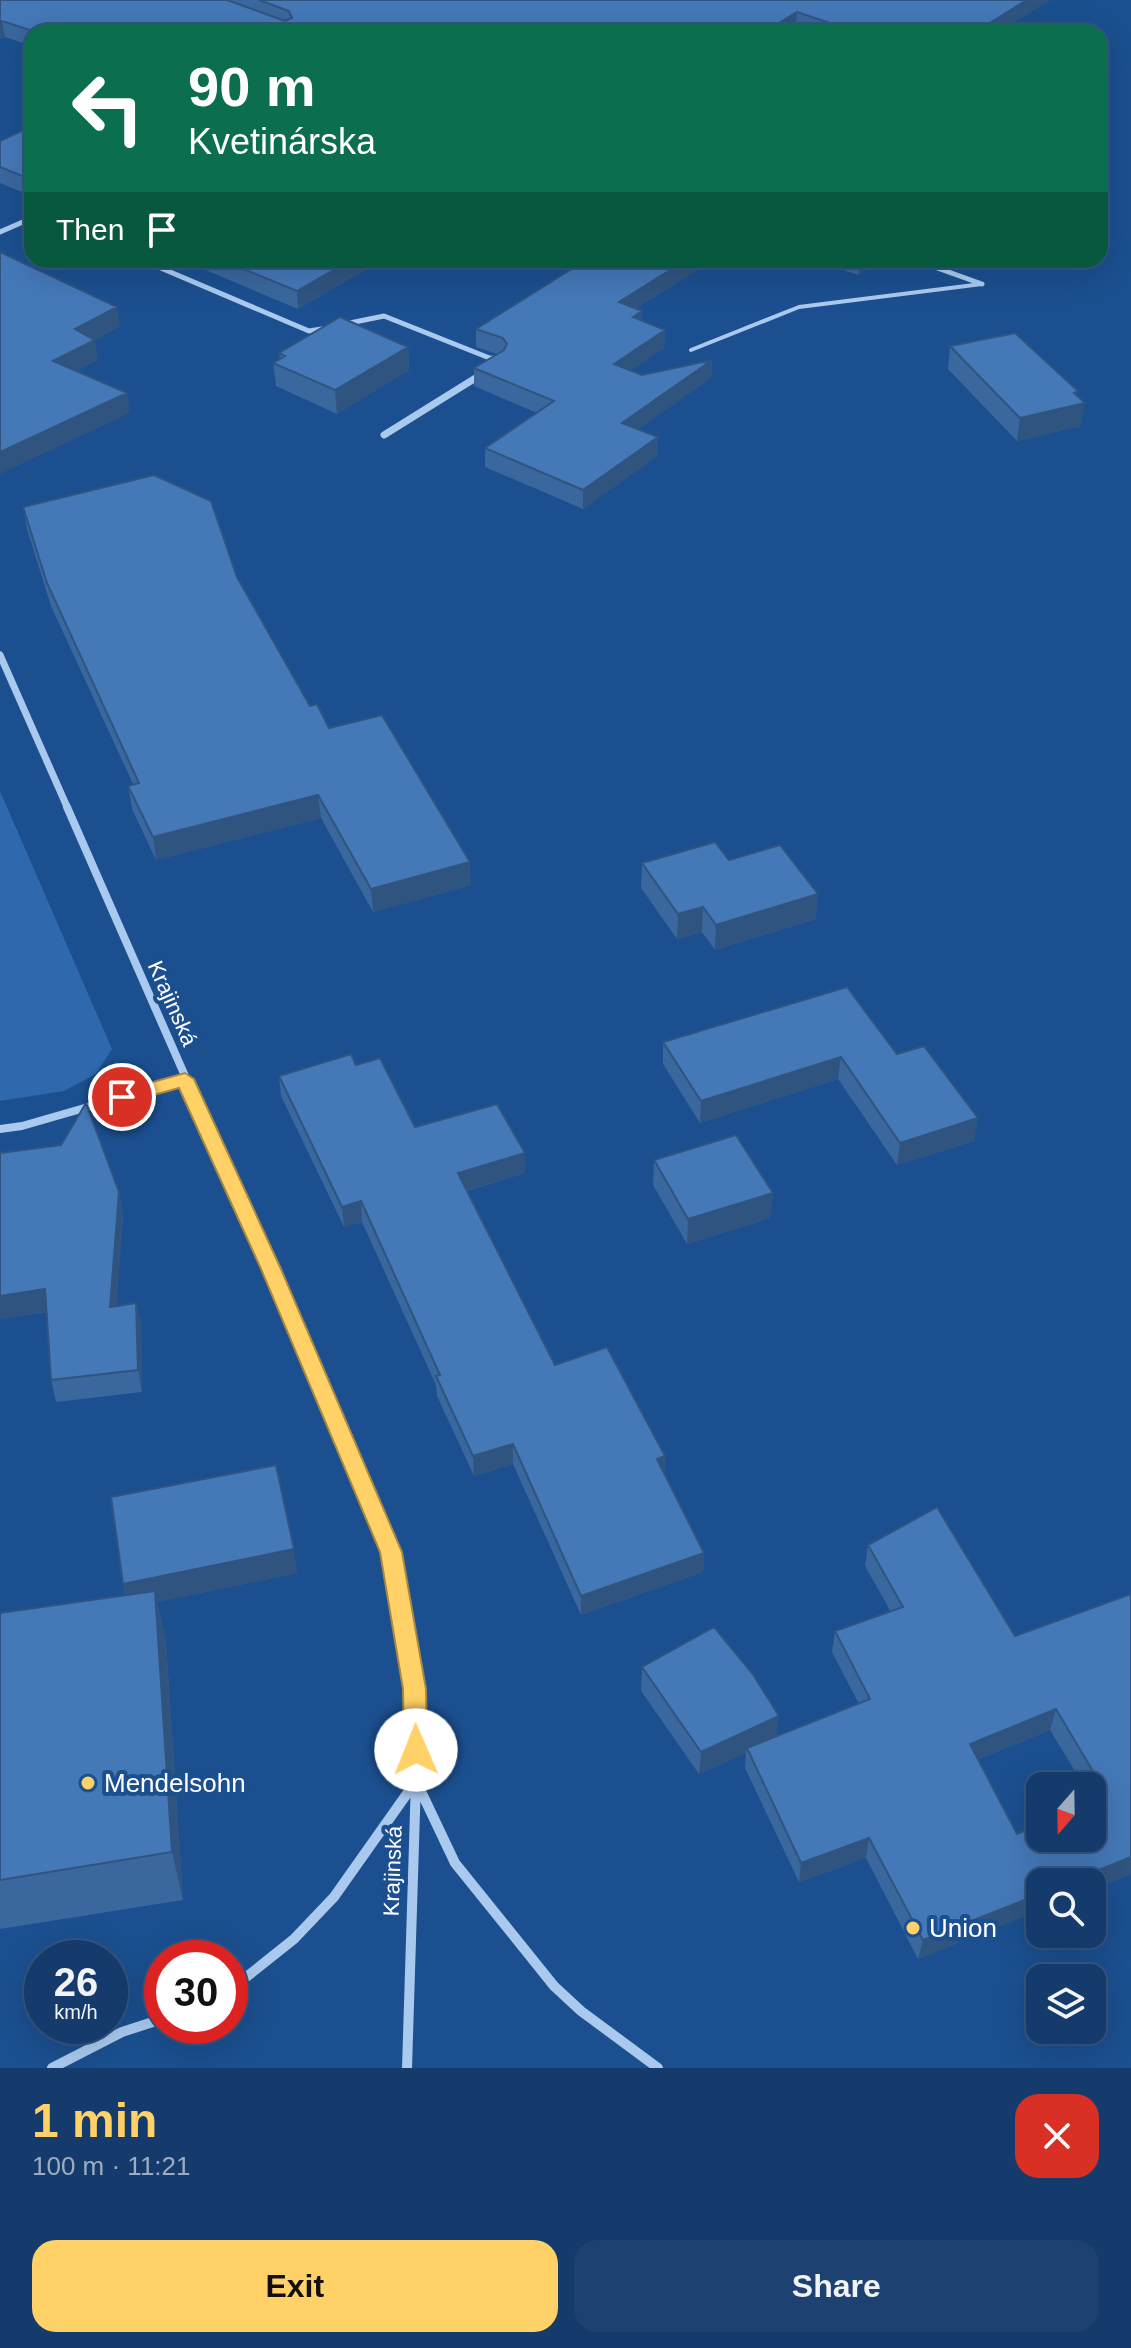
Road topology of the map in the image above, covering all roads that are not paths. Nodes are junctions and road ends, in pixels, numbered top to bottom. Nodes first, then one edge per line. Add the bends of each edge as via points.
1 (24, 222) edge
2 (0, 232) edge
3 (161, 268) edge
4 (937, 268) edge
5 (982, 284) joint
6 (691, 350) dead end
7 (384, 435) dead end
8 (0, 655) edge
9 (185, 1079) junction
10 (0, 1129) edge
11 (416, 1780) junction
12 (248, 1976) edge
13 (144, 2025) edge
14 (52, 2068) edge
15 (407, 2068) edge
16 (658, 2068) edge

1 - 2 street
3 - 7 street via 309,331 384,316 501,362
4 - 5 street
5 - 6 lane via 799,307
8 - 9 street, Krajinská
9 - 10 street
9 - 11 street, Krajinská via 391,1552 415,1689
11 - 12 street via 334,1897
11 - 15 street, Krajinská
11 - 16 street via 455,1863 554,1986
13 - 14 street

